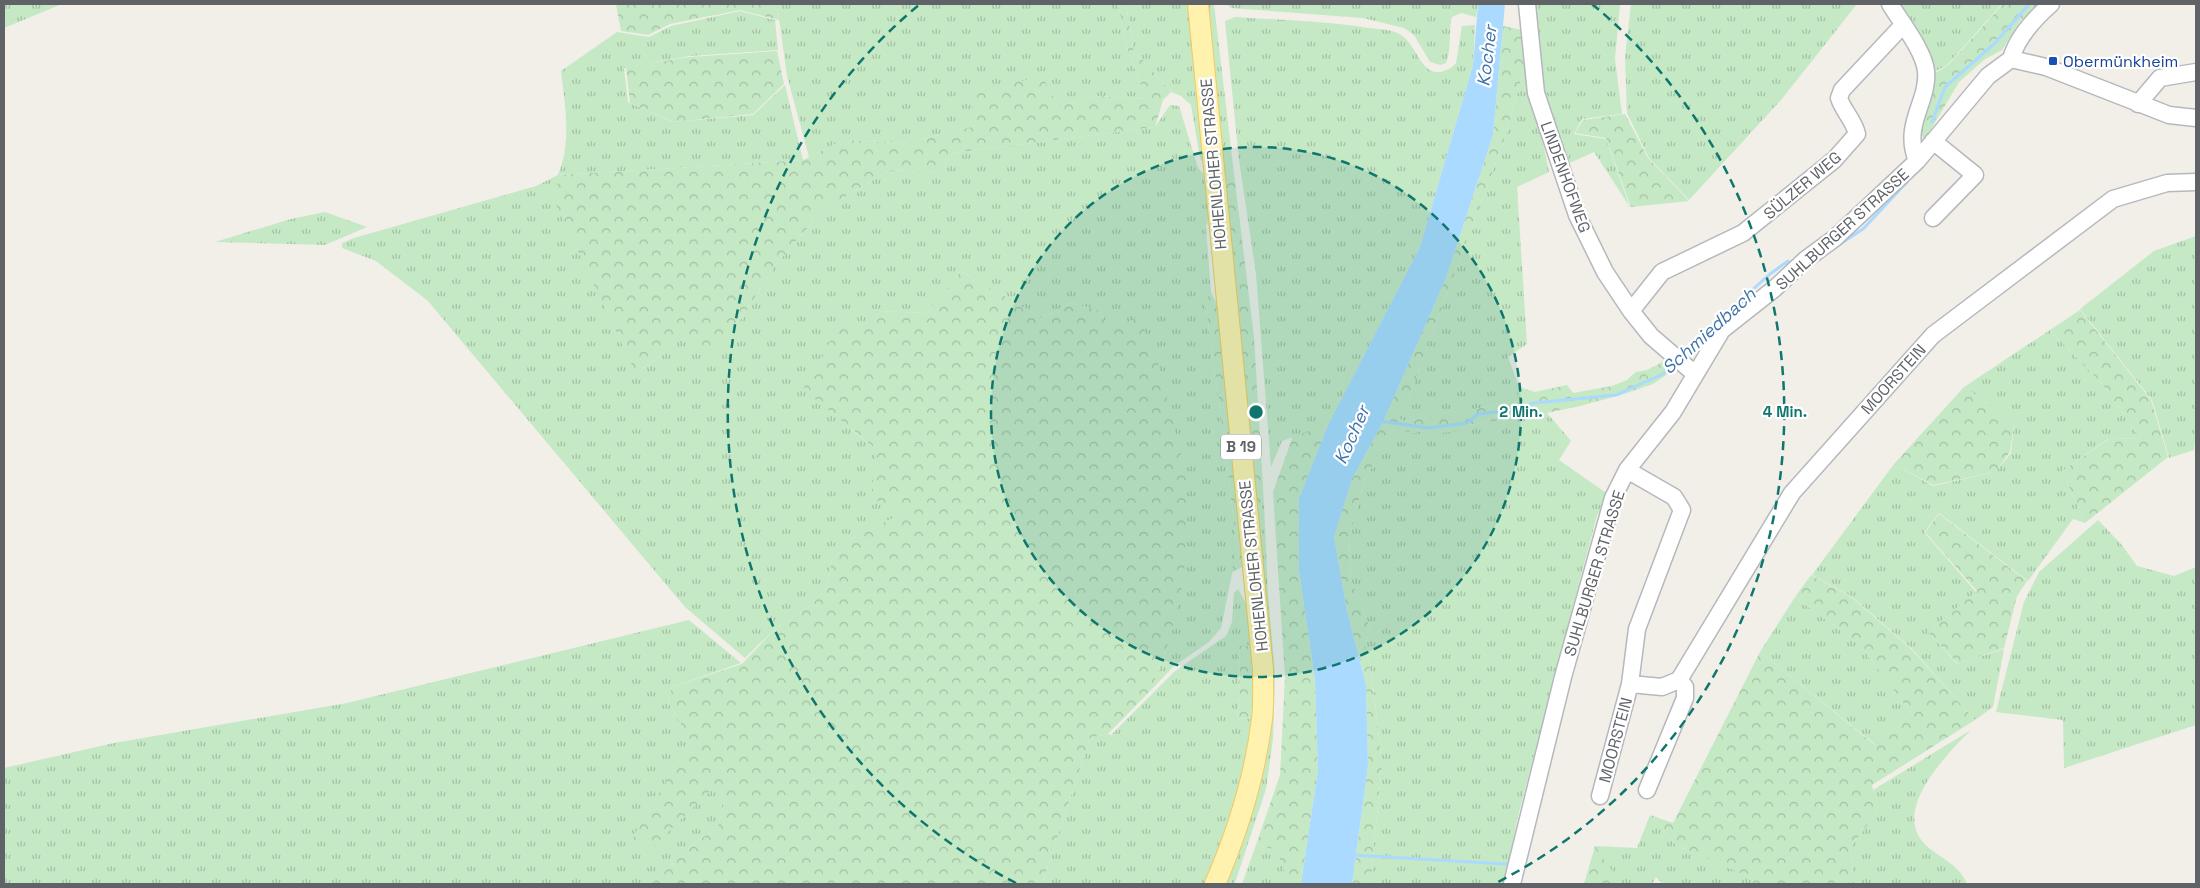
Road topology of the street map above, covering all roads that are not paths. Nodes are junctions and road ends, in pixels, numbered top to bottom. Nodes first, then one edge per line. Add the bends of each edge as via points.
1 (1198, 4) edge
2 (1527, 4) edge
3 (1890, 4) edge
4 (2050, 4) edge
5 (1903, 25) junction
6 (2011, 59) junction
7 (2196, 72) edge
8 (2138, 104) junction
9 (2196, 118) edge
10 (1933, 141) junction
11 (1917, 161) junction
12 (2196, 182) edge
13 (1933, 218) dead end
14 (1631, 311) junction
15 (1684, 363) junction
16 (1627, 470) junction
17 (1679, 680) junction
18 (1630, 684) junction
19 (1647, 790) dead end
20 (1600, 796) dead end
21 (1215, 884) edge
22 (1512, 884) edge

1 - 21 main road, HOHENLOHER STRASSE / B 19 via 1263,669 1262,718 1250,783 1236,832
2 - 14 street, LINDENHOFWEG via 1536,93 1577,215 1605,272
3 - 5 street
4 - 6 street via 2023,33
5 - 11 street via 1926,69 1912,144
5 - 14 street, SÜLZER WEG via 1842,90 1838,98 1857,134 1834,160 1743,233 1662,272
6 - 8 street via 2046,67
6 - 10 street, SUHLBURGER STRASSE via 1988,76
7 - 8 street via 2160,78
8 - 9 street via 2169,115
10 - 11 street, SUHLBURGER STRASSE
10 - 13 street via 1975,175
11 - 15 street, SUHLBURGER STRASSE via 1835,238
12 - 17 street, MOORSTEIN via 2168,183 2113,200 1933,335 1792,493
14 - 15 street, LINDENHOFWEG via 1651,336
15 - 16 street, SUHLBURGER STRASSE via 1673,412
16 - 18 street, MOORSTEIN via 1674,497 1682,510 1637,630
16 - 22 street, SUHLBURGER STRASSE via 1613,498 1562,677
17 - 18 street, MOORSTEIN via 1662,687
17 - 19 street via 1685,687 1685,698
18 - 20 street, MOORSTEIN

